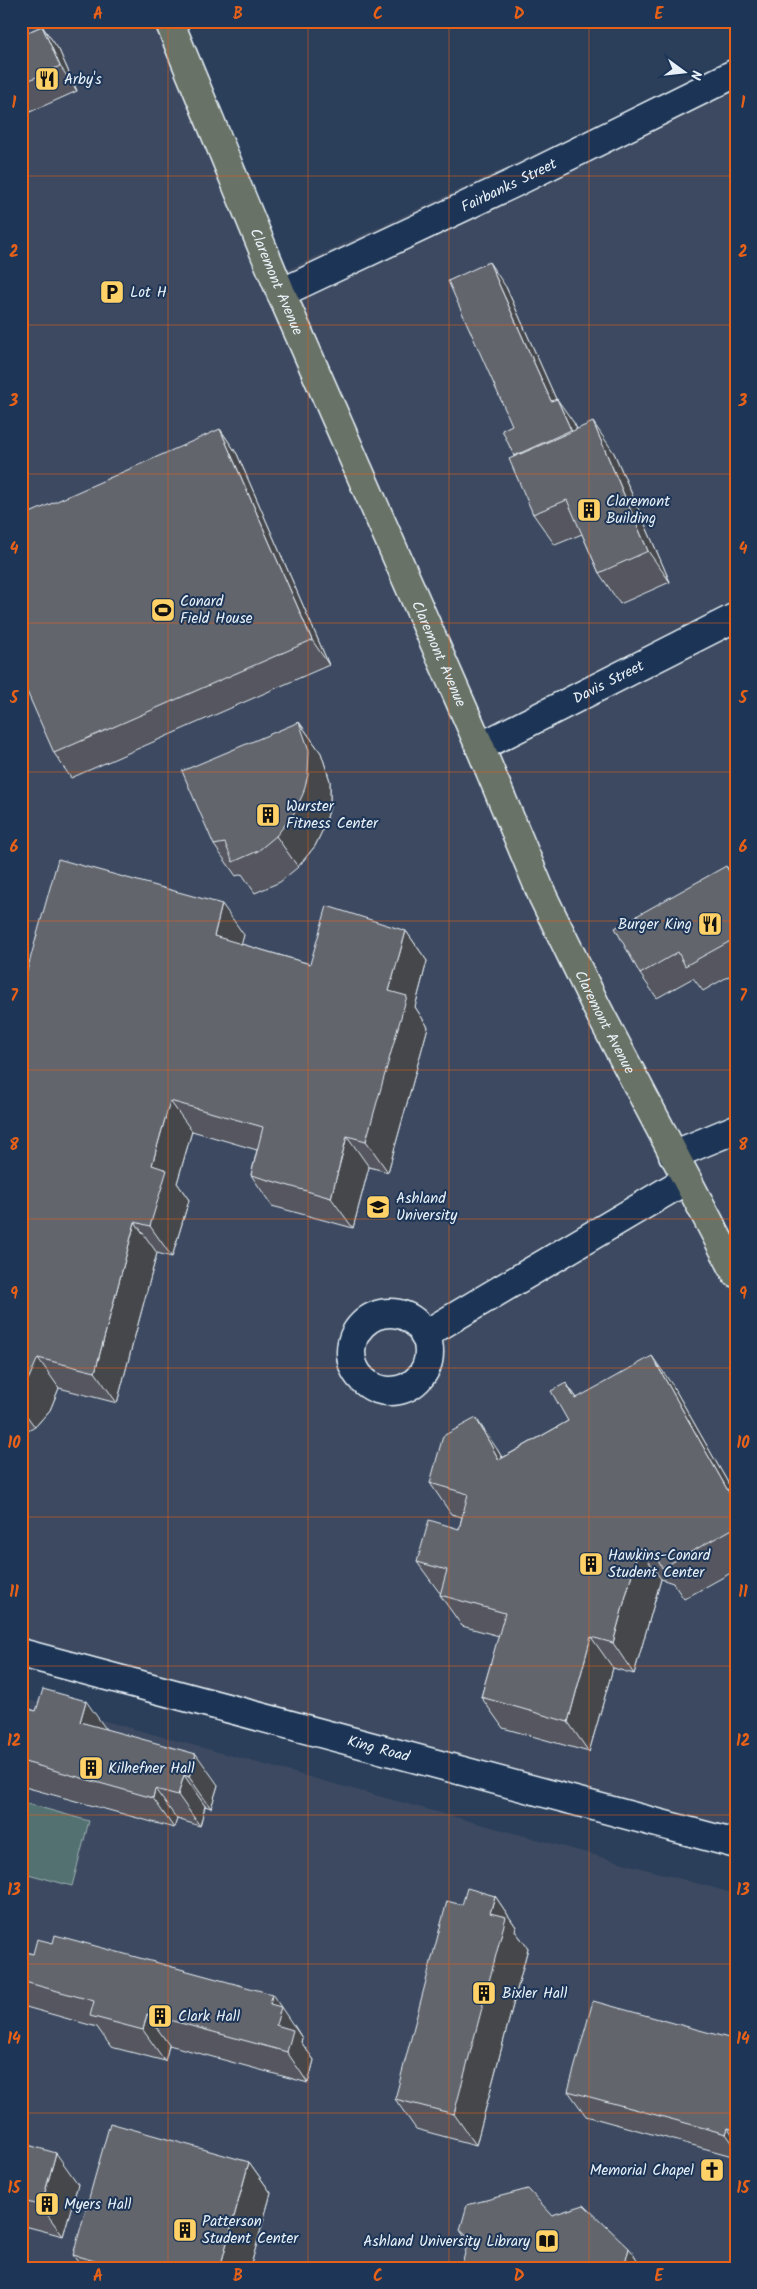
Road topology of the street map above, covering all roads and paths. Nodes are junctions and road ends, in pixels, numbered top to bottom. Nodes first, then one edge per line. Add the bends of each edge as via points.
1 (169, 21) edge
2 (736, 73) edge
3 (281, 293) junction
4 (736, 617) edge
5 (480, 747) junction
6 (736, 1129) edge
7 (673, 1155) junction
8 (686, 1180) junction
9 (736, 1273) edge
10 (424, 1335) dead end
11 (21, 1653) edge
12 (736, 1844) edge

1 - 3 main road, Claremont Avenue
2 - 3 street, Fairbanks Street
3 - 5 main road, Claremont Avenue
4 - 5 street, Davis Street
5 - 7 main road, Claremont Avenue via 543,897
6 - 7 street
7 - 8 main road, Claremont Avenue
8 - 9 main road, Claremont Avenue
8 - 10 street
11 - 12 street, King Road

